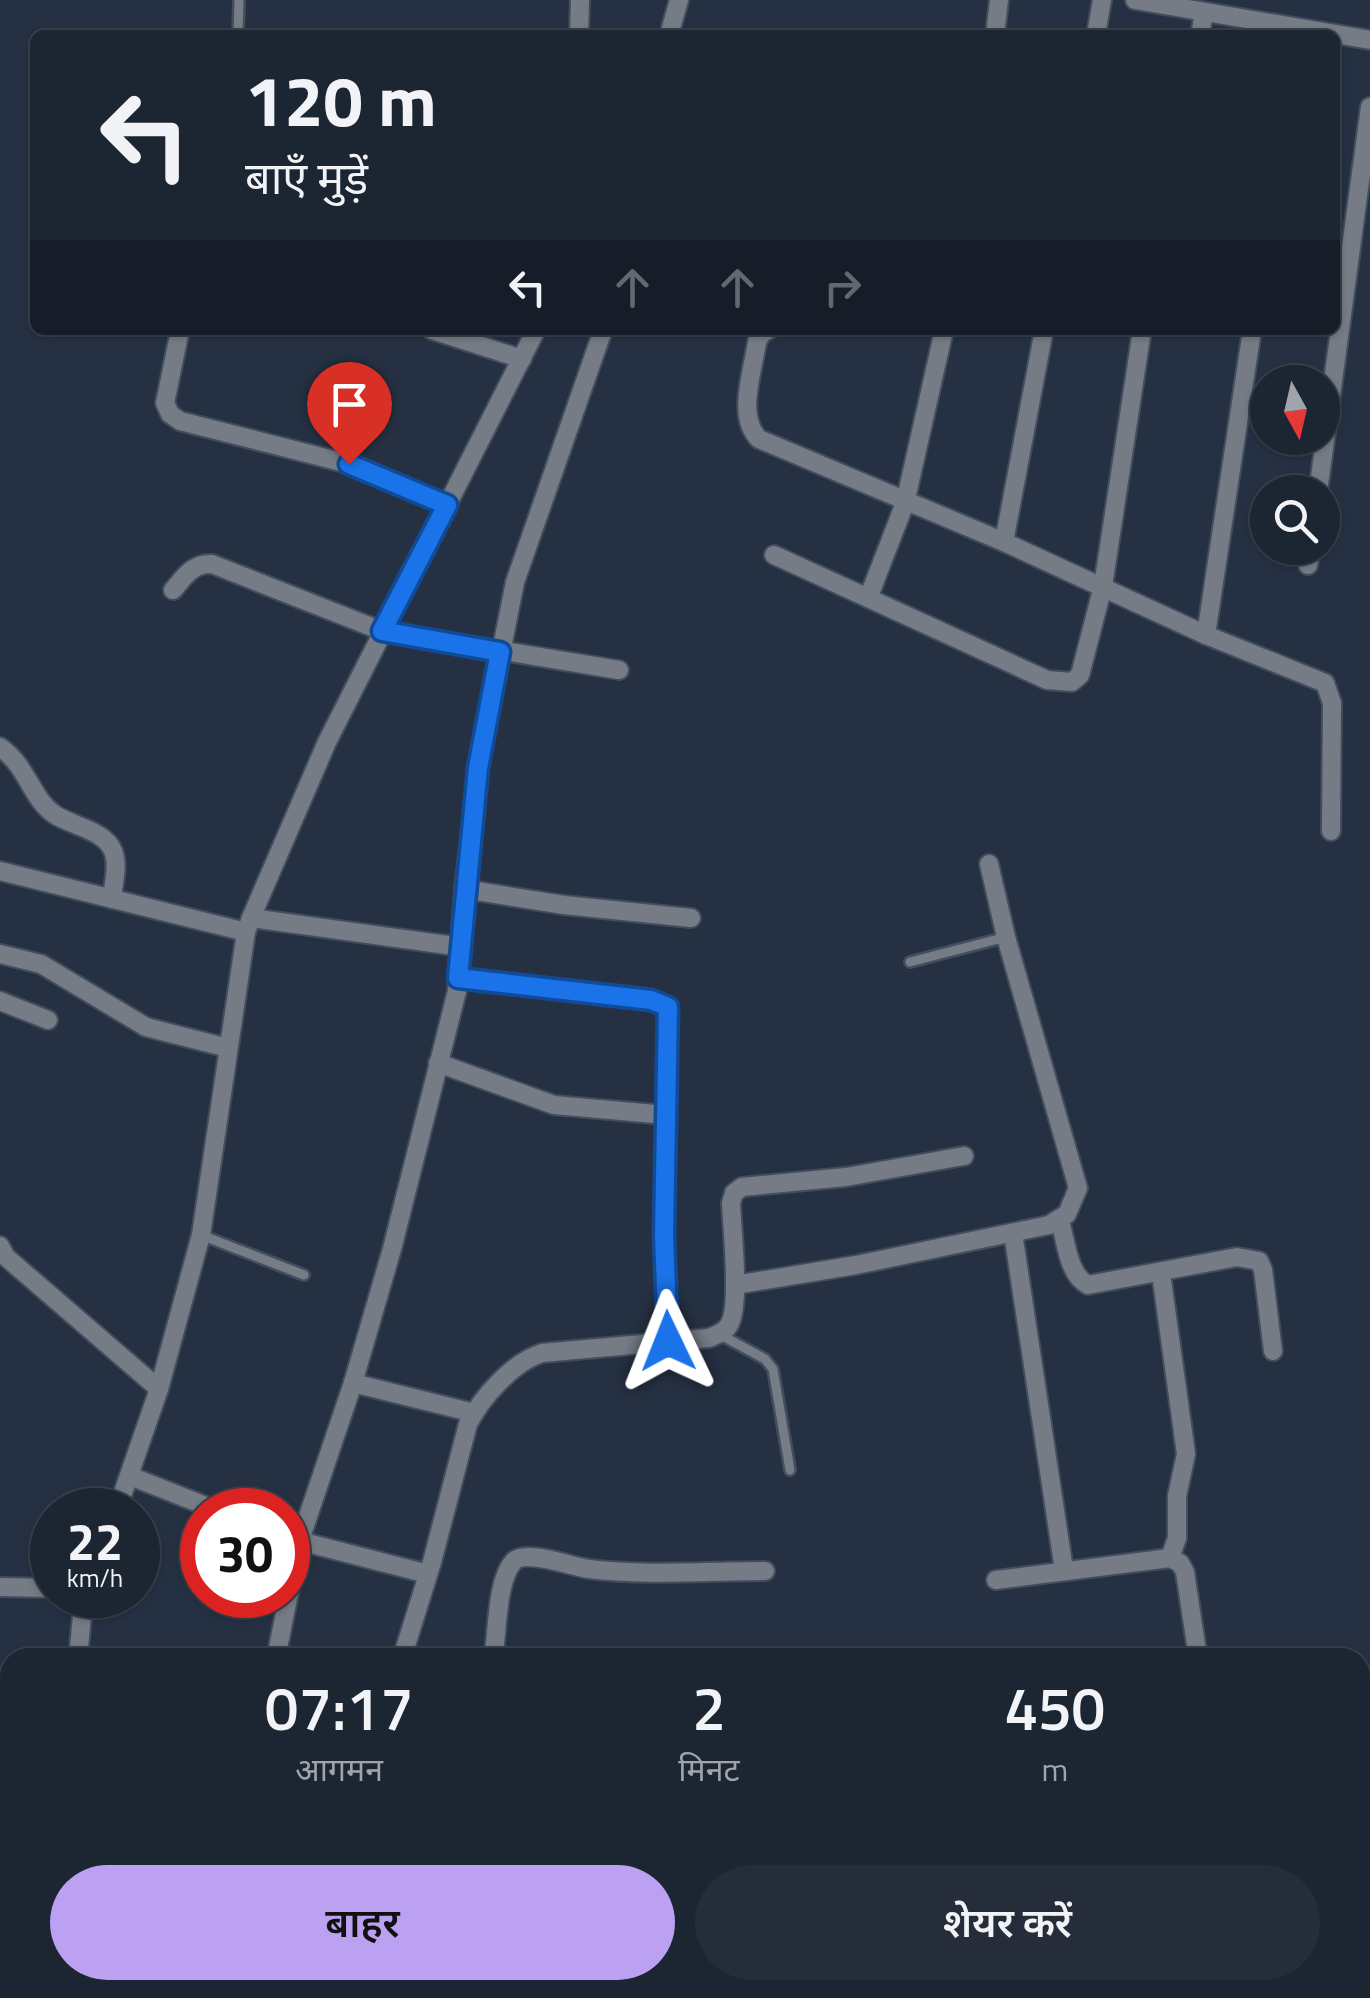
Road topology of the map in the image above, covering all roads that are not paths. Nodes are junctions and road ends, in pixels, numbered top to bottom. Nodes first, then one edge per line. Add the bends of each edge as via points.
1 (239, 0) edge
2 (580, 0) edge
3 (680, 0) edge
4 (999, 0) edge
5 (1102, 0) edge
6 (1135, 0) edge
7 (1204, 12) junction
8 (238, 30) edge
9 (579, 30) edge
10 (671, 30) edge
11 (996, 30) edge
12 (1097, 30) edge
13 (1201, 30) edge
14 (1292, 30) edge
15 (1340, 36) edge
16 (1370, 40) edge
17 (1370, 107) edge
18 (1340, 329) edge
19 (179, 335) edge
20 (448, 335) edge
21 (534, 335) edge
22 (601, 335) edge
23 (760, 335) edge
24 (943, 335) edge
25 (1043, 335) edge
26 (1141, 335) edge
27 (1251, 335) edge
28 (1339, 335) edge
29 (522, 359) junction
30 (1320, 475) edge
31 (905, 503) junction
32 (447, 505) junction
33 (1004, 542) junction
34 (774, 555) dead end
35 (1103, 586) junction
36 (173, 590) dead end
37 (869, 596) junction
38 (382, 631) junction
39 (1206, 635) junction
40 (500, 652) junction
41 (619, 670) dead end
42 (0, 748) edge
43 (1331, 831) dead end
44 (989, 864) dead end
45 (0, 871) edge
46 (464, 889) junction
47 (112, 898) junction
48 (692, 918) dead end
49 (248, 925) junction
50 (1006, 937) junction
51 (462, 948) junction
52 (0, 954) edge
53 (910, 962) dead end
54 (458, 978) junction
55 (0, 1001) edge
56 (48, 1020) dead end
57 (228, 1048) junction
58 (438, 1063) junction
59 (666, 1115) junction
60 (964, 1156) dead end
61 (1060, 1221) junction
62 (1013, 1234) junction
63 (200, 1235) junction
64 (0, 1246) edge
65 (1161, 1273) junction
66 (304, 1276) dead end
67 (735, 1285) junction
68 (719, 1334) junction
69 (668, 1341) junction
70 (1273, 1351) dead end
71 (353, 1383) junction
72 (159, 1389) junction
73 (474, 1413) junction
74 (790, 1470) dead end
75 (130, 1476) junction
76 (125, 1488) edge
77 (180, 1496) edge
78 (310, 1496) edge
79 (310, 1544) edge
80 (1170, 1558) junction
81 (1064, 1570) junction
82 (765, 1572) dead end
83 (428, 1574) junction
84 (996, 1580) dead end
85 (0, 1587) edge
86 (30, 1588) edge
87 (82, 1618) edge
88 (282, 1618) edge
89 (79, 1648) edge
90 (277, 1648) edge
91 (405, 1648) edge
92 (494, 1648) edge
93 (1196, 1648) edge

1 - 8 lane
2 - 9 street
3 - 10 street
4 - 11 street
5 - 12 street
6 - 7 street
7 - 13 street
7 - 14 street
15 - 16 street
17 - 18 street
19 - 32 street via 166,403 180,422 349,464
20 - 29 street
21 - 29 street
22 - 40 street via 519,568
23 - 31 street via 747,411 750,430
24 - 31 street
25 - 33 street
26 - 35 street
27 - 39 street
28 - 30 street
29 - 32 street
31 - 33 street
31 - 37 street
32 - 38 street
33 - 35 street
34 - 37 street
35 - 37 street via 1080,674 1060,683
35 - 39 street
36 - 38 street via 191,568 212,564
38 - 40 street
38 - 49 street
39 - 43 street via 1326,683 1332,703
40 - 41 street
40 - 46 street
42 - 47 street via 25,770 53,814 106,840 116,865
44 - 50 street
45 - 47 street
46 - 48 street
46 - 51 street
47 - 49 street
49 - 51 street
49 - 57 street
50 - 53 lane
50 - 61 street via 1078,1188
51 - 54 street
52 - 57 street via 41,964 146,1027
54 - 58 street
54 - 59 street via 668,1007
55 - 56 street
57 - 63 street
58 - 59 street via 554,1105
58 - 71 street
59 - 69 street
60 - 67 street via 742,1187 731,1203
61 - 62 street
61 - 65 street via 1079,1280 1099,1285
62 - 67 street
62 - 81 street
63 - 66 lane
63 - 72 street
64 - 72 street
65 - 70 street via 1237,1257 1259,1261
65 - 80 street via 1186,1454
67 - 68 street via 732,1321
68 - 69 street
68 - 74 lane via 772,1369
69 - 73 street via 528,1357
71 - 73 street
71 - 78 street
72 - 75 street
73 - 83 street
75 - 76 street
75 - 77 street
79 - 83 street
80 - 81 street
80 - 93 street via 1185,1572
81 - 84 street
82 - 92 street via 588,1569 519,1558 503,1588
83 - 91 street
85 - 86 street
87 - 89 street
88 - 90 street

